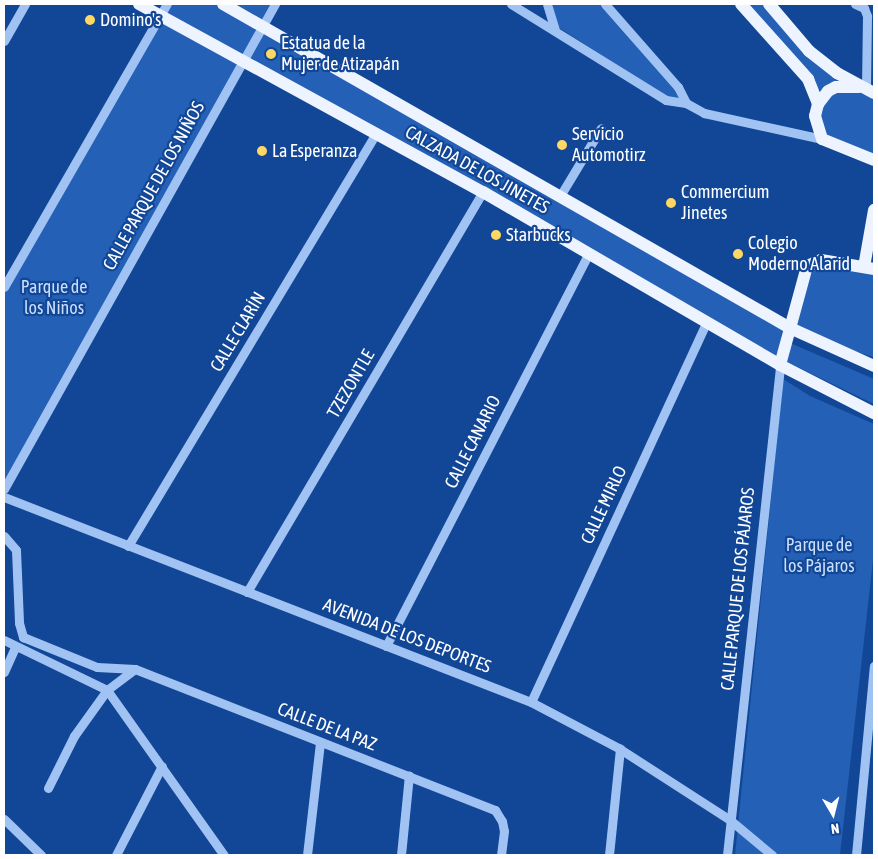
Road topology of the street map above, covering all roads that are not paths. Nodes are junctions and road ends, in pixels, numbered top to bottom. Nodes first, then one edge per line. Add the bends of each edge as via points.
1 (25, 4) edge
2 (139, 4) edge
3 (167, 4) edge
4 (223, 4) edge
5 (275, 4) edge
6 (511, 4) edge
7 (547, 4) edge
8 (605, 4) edge
9 (740, 4) edge
10 (769, 4) edge
11 (855, 4) edge
12 (160, 15) junction
13 (262, 26) junction
14 (555, 30) junction
15 (4, 41) edge
16 (242, 60) junction
17 (870, 91) edge
18 (686, 103) junction
19 (818, 104) junction
20 (601, 128) dead end
21 (376, 134) junction
22 (822, 139) junction
23 (874, 160) edge
24 (483, 192) junction
25 (560, 196) junction
26 (874, 210) edge
27 (588, 254) junction
28 (869, 268) edge
29 (4, 287) edge
30 (706, 323) junction
31 (790, 328) junction
32 (780, 365) junction
33 (874, 366) edge
34 (874, 413) edge
35 (4, 490) edge
36 (4, 497) edge
37 (4, 536) edge
38 (128, 546) junction
39 (247, 592) junction
40 (4, 640) edge
41 (386, 646) junction
42 (16, 648) junction
43 (874, 666) edge
44 (135, 669) junction
45 (4, 672) edge
46 (107, 690) junction
47 (531, 702) junction
48 (320, 742) junction
49 (620, 749) junction
50 (162, 766) junction
51 (409, 775) junction
52 (48, 788) dead end
53 (4, 819) edge
54 (730, 820) junction
55 (41, 855) edge
56 (116, 855) edge
57 (224, 855) edge
58 (307, 855) edge
59 (401, 855) edge
60 (502, 855) edge
61 (609, 855) edge
62 (727, 855) edge
63 (772, 855) edge
64 (856, 855) edge

1 - 15 street
2 - 12 main road, CALZADA DE LOS JINETES
3 - 12 street
4 - 13 main road, CALZADA DE LOS JINETES
5 - 13 street, CALLE PARQUE DE LOS NIÑOS
6 - 14 street
7 - 14 street
8 - 18 street via 678,87
9 - 19 main road via 808,79
10 - 17 main road via 809,51 837,73
11 - 17 street via 864,8 867,16
12 - 16 main road, CALZADA DE LOS JINETES
12 - 29 street
13 - 16 street, CALLE PARQUE DE LOS NIÑOS
13 - 25 main road, CALZADA DE LOS JINETES
14 - 18 street via 666,100
16 - 21 main road, CALZADA DE LOS JINETES
16 - 35 street, CALLE PARQUE DE LOS NIÑOS
17 - 19 main road via 836,87 828,90
18 - 22 street via 704,113
19 - 22 main road via 815,116
20 - 25 street
21 - 24 main road, CALZADA DE LOS JINETES
21 - 38 street, CALLE CLARÍN
22 - 23 main road
24 - 27 main road, CALZADA DE LOS JINETES
24 - 39 street, TZEZONTLE
25 - 31 main road, CALZADA DE LOS JINETES
26 - 28 main road
27 - 30 main road, CALZADA DE LOS JINETES
27 - 41 street, CALLE CANARIO
28 - 31 main road, CALLE PARQUE DE LOS PÁJAROS via 821,260 810,262 804,270
30 - 32 main road, CALZADA DE LOS JINETES
30 - 47 street, CALLE MIRLO
31 - 32 main road, CALLE PARQUE DE LOS PÁJAROS
31 - 33 main road, CALZADA DE LOS JINETES
32 - 34 main road, CALZADA DE LOS JINETES
32 - 54 street, CALLE PARQUE DE LOS PÁJAROS
36 - 38 street, AVENIDA DE LOS DEPORTES
37 - 44 street, CALLE DE LA PAZ via 16,550 19,623 23,637 96,667
38 - 39 street, AVENIDA DE LOS DEPORTES
39 - 41 street, AVENIDA DE LOS DEPORTES
40 - 42 street
41 - 47 street, AVENIDA DE LOS DEPORTES
42 - 45 street
42 - 46 street
43 - 64 street
44 - 46 street
44 - 48 street, CALLE DE LA PAZ
46 - 50 street
46 - 52 street via 74,736
47 - 49 street, AVENIDA DE LOS DEPORTES
48 - 51 street, CALLE DE LA PAZ
48 - 58 street
49 - 54 street, AVENIDA DE LOS DEPORTES
49 - 61 street
50 - 56 street
50 - 57 street
51 - 59 street
51 - 60 street, CALLE DE LA PAZ via 494,810 504,831
53 - 55 street
54 - 62 street, CALLE PARQUE DE LOS PÁJAROS
54 - 63 street, AVENIDA DE LOS DEPORTES

